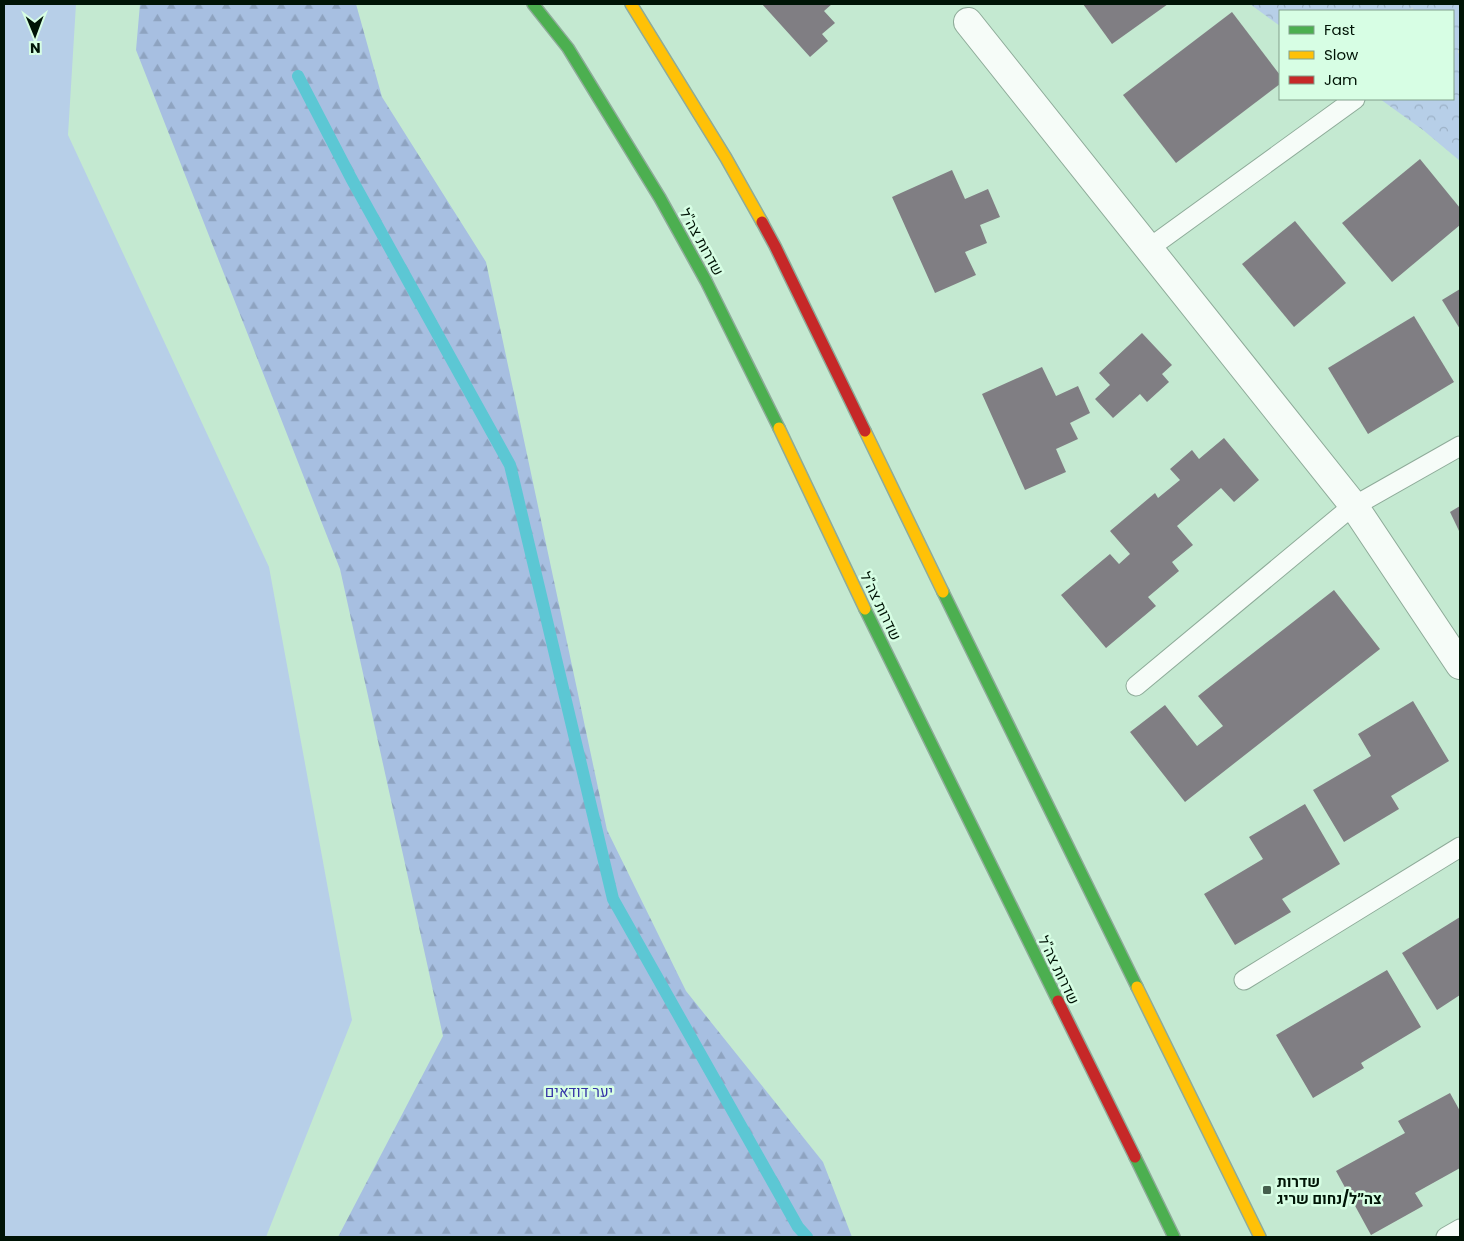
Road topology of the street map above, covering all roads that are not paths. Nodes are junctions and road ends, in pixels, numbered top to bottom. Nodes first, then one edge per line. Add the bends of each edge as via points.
1 (533, 4) edge
2 (631, 4) edge
3 (968, 22) dead end
4 (1355, 100) edge
5 (1148, 249) junction
6 (1460, 446) edge
7 (1354, 506) junction
8 (1460, 665) edge
9 (1136, 686) dead end
10 (1460, 847) edge
11 (1244, 980) dead end
12 (1460, 1229) edge
13 (1174, 1237) edge
14 (1260, 1237) edge
15 (1446, 1237) edge

1 - 13 main road, שדרות צה"ל via 568,48 660,198 706,281
2 - 14 main road via 726,158 775,246
3 - 5 street
4 - 5 lane
5 - 7 street
6 - 7 lane
7 - 8 street
7 - 9 lane
10 - 11 lane
12 - 15 lane

